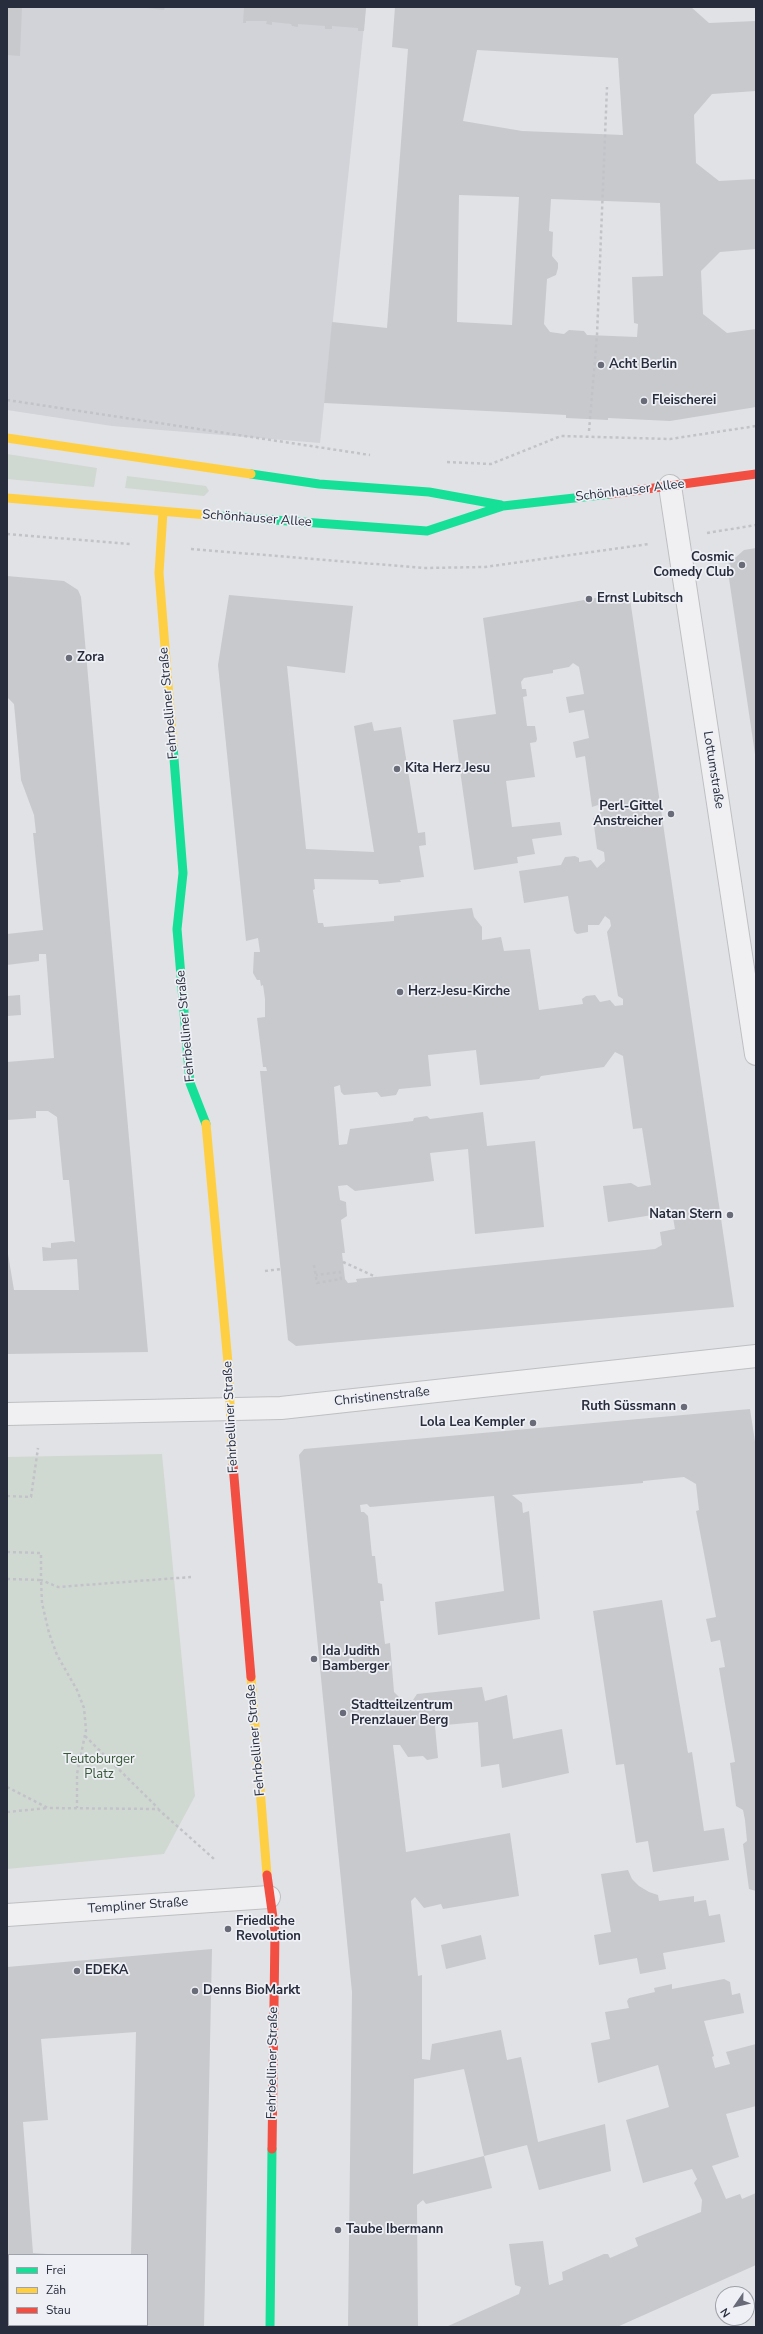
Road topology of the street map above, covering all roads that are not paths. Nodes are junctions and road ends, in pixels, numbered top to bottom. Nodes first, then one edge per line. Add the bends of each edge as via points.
1 (7, 438) edge
2 (756, 474) edge
3 (670, 486) junction
4 (7, 498) edge
5 (503, 506) junction
6 (163, 512) junction
7 (751, 985) edge
8 (756, 1054) edge
9 (756, 1356) edge
10 (230, 1409) junction
11 (7, 1414) edge
12 (269, 1897) junction
13 (7, 1915) edge
14 (270, 2327) edge

1 - 5 street, Schönhauser Allee via 319,484 429,492
2 - 3 street, Schönhauser Allee
3 - 5 street, Schönhauser Allee
3 - 7 street, Lottumstraße
4 - 6 street, Schönhauser Allee
5 - 6 street, Schönhauser Allee via 427,531
6 - 10 street, Fehrbelliner Straße via 159,573 183,873 177,929 190,1083 208,1130
7 - 8 street, Lottumstraße
9 - 10 street, Christinenstraße via 289,1408
10 - 11 street, Christinenstraße
10 - 12 street, Fehrbelliner Straße
12 - 13 street, Templiner Straße
12 - 14 street, Fehrbelliner Straße via 274,1932

